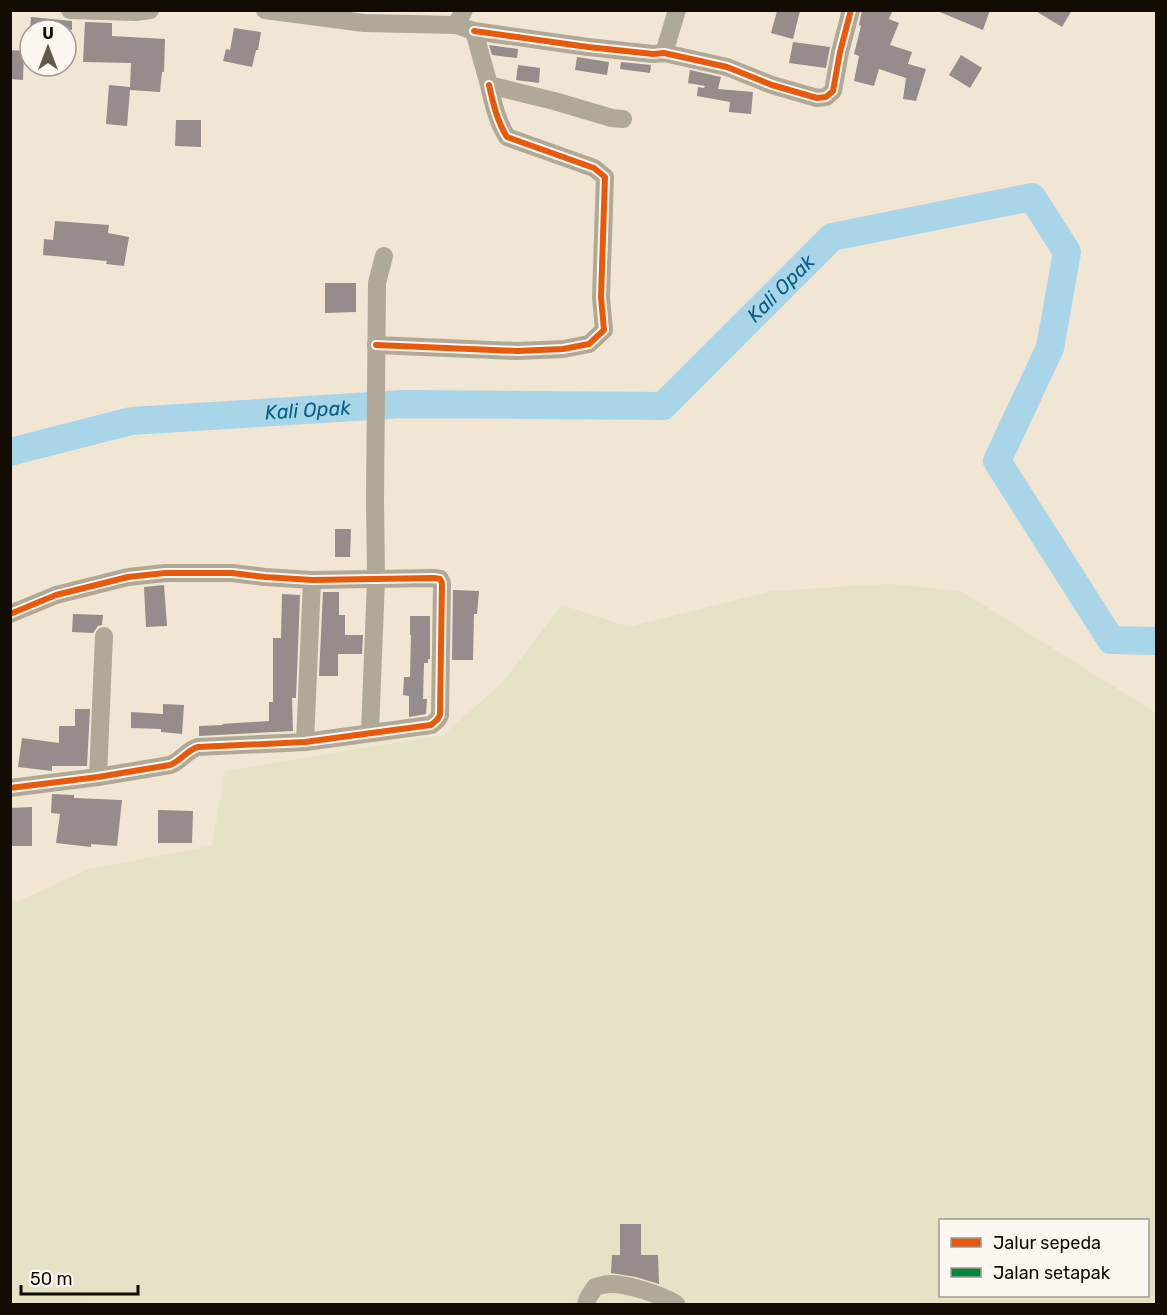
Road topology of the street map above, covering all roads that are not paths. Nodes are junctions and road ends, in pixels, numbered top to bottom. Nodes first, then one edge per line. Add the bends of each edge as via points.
1 (70, 10) edge
2 (150, 10) edge
3 (266, 10) edge
4 (677, 10) edge
5 (851, 10) edge
6 (76, 11) edge
7 (460, 18) edge
8 (474, 31) junction
9 (664, 53) junction
10 (489, 85) junction
11 (623, 119) dead end
12 (384, 256) dead end
13 (376, 345) junction
14 (376, 579) junction
15 (312, 580) junction
16 (10, 614) edge
17 (104, 636) dead end
18 (369, 732) junction
19 (305, 742) junction
20 (98, 777) junction
21 (10, 788) edge
22 (586, 1305) edge
23 (676, 1305) edge

1 - 6 street
2 - 6 street
3 - 7 street via 364,22
4 - 9 street
5 - 9 street via 833,91 826,96 817,98 727,67
7 - 8 street
8 - 9 street
8 - 10 street
10 - 11 street
10 - 13 street via 507,137 594,168 605,177 601,297 604,330 589,344 563,349
12 - 13 street via 377,283
13 - 14 street
14 - 15 street
14 - 18 street
14 - 18 street via 434,578 442,583 440,715 431,725
15 - 16 street via 204,572 128,577 56,595
15 - 19 street
17 - 20 street
18 - 19 street
19 - 20 street via 192,748 170,765
20 - 21 street
22 - 23 street via 595,1287 609,1283 663,1297

